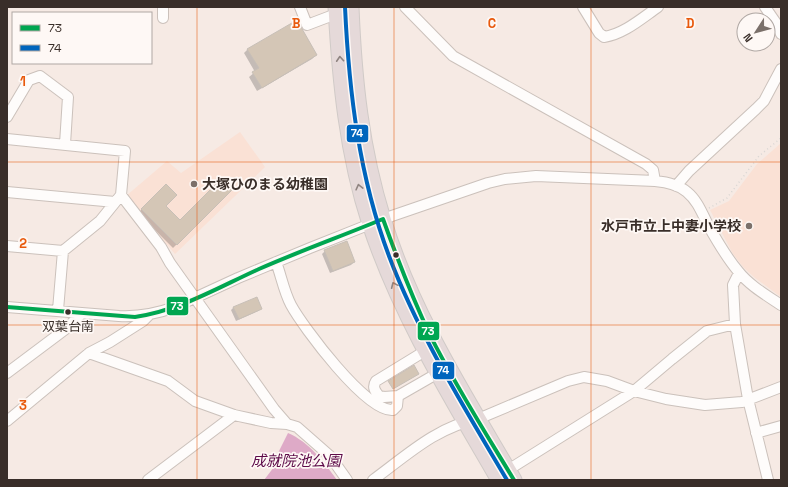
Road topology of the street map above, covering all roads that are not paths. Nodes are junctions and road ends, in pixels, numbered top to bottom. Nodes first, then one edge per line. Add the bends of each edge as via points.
1 (163, 7) edge
2 (300, 7) edge
3 (351, 7) edge
4 (405, 7) edge
5 (583, 7) edge
6 (658, 7) edge
7 (765, 7) edge
8 (336, 10) edge
9 (163, 18) dead end
10 (781, 34) edge
11 (780, 74) edge
12 (7, 117) edge
13 (7, 139) edge
14 (65, 144) junction
15 (655, 181) junction
16 (676, 186) junction
17 (7, 192) edge
18 (118, 199) junction
19 (376, 222) junction
20 (7, 246) edge
21 (62, 251) junction
22 (276, 262) junction
23 (739, 273) junction
24 (195, 298) junction
25 (781, 305) edge
26 (7, 307) edge
27 (58, 310) junction
28 (82, 312) junction
29 (149, 315) junction
30 (735, 324) junction
31 (425, 351) junction
32 (89, 353) junction
33 (7, 373) edge
34 (438, 373) junction
35 (781, 387) edge
36 (634, 391) junction
37 (398, 396) junction
38 (748, 399) junction
39 (234, 415) junction
40 (472, 420) junction
41 (7, 421) edge
42 (287, 424) junction
43 (781, 426) edge
44 (756, 433) junction
45 (507, 477) edge
46 (148, 480) edge
47 (347, 480) edge
48 (373, 480) edge
49 (768, 480) edge

1 - 9 street
2 - 8 street via 307,25
3 - 19 highway via 354,73 373,182
4 - 15 street via 453,56 646,164 653,170
5 - 6 street via 599,33 609,37
7 - 10 street
19 -> 8 highway via 359,187 346,121
11 - 16 street via 764,101
12 - 14 street via 29,80 40,76 68,97
13 - 14 street
14 - 18 street via 125,151
15 - 16 street
15 - 19 street via 536,176 506,179
16 - 23 street via 686,190 693,198
17 - 18 street
18 - 21 street via 100,221
18 - 24 street via 161,247
19 - 22 street
31 -> 19 highway via 391,280
19 - 40 highway
20 - 21 street
21 - 27 street
22 - 24 street
22 - 37 street via 291,305 333,364 354,386 385,410 393,410 397,406
23 - 25 street
23 - 30 street via 733,285
24 - 29 street
24 - 42 street
26 - 27 street
27 - 28 street
28 - 29 street via 119,316
28 - 33 street via 67,328
29 - 32 street
30 - 36 street via 707,331
30 - 38 street
31 - 34 highway
31 - 37 street via 374,384 379,396
32 - 39 street via 168,382 196,401
32 - 41 street
34 - 37 street
34 - 40 highway
35 - 38 street
36 - 38 street via 705,405 742,402
36 - 40 street via 607,381 584,377 568,381
36 - 45 street
38 - 44 street
39 - 42 street
39 - 46 street
40 - 45 highway
40 - 48 street via 422,442
42 - 47 street via 297,427 323,449
43 - 44 street
44 - 49 street

